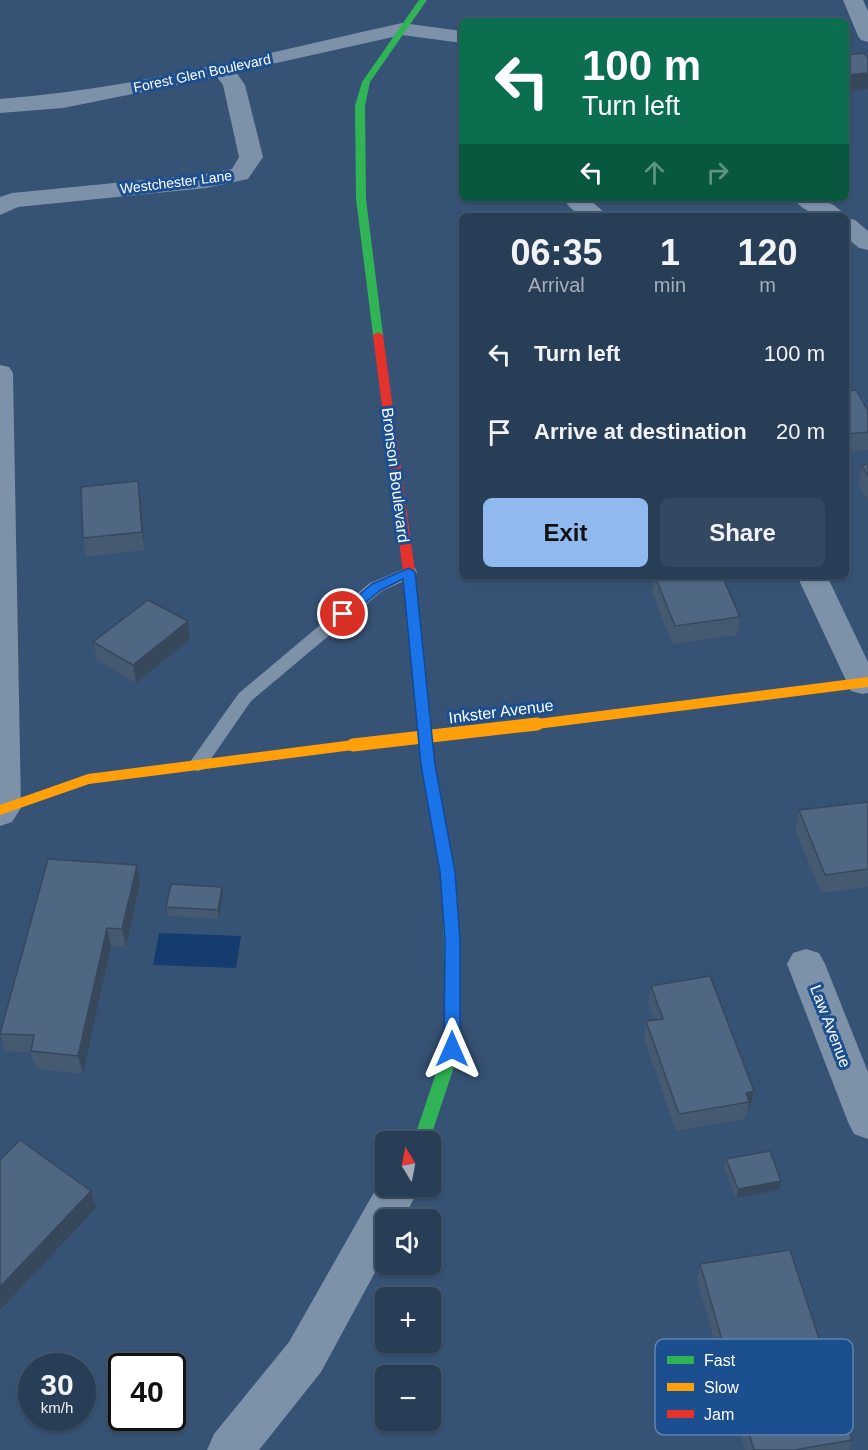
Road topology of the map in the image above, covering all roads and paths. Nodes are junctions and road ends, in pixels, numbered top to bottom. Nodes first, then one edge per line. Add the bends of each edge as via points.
1 (423, 0) edge
2 (853, 0) edge
3 (402, 29) junction
4 (868, 36) edge
5 (459, 38) edge
6 (223, 69) junction
7 (0, 106) edge
8 (577, 201) dead end
9 (810, 201) edge
10 (0, 208) edge
11 (592, 213) edge
12 (828, 213) edge
13 (849, 227) edge
14 (868, 243) edge
15 (0, 373) edge
16 (409, 572) junction
17 (813, 579) edge
18 (865, 683) edge
19 (198, 764) junction
20 (1, 810) edge
21 (806, 964) dead end
22 (868, 1122) edge
23 (425, 1131) edge
24 (394, 1197) edge
25 (230, 1450) edge

1 - 3 street, Bronson Boulevard
2 - 4 street
3 - 5 street
3 - 6 street, Forest Glen Boulevard
3 - 16 street, Bronson Boulevard via 366,82 360,106 361,199
6 - 7 street, Forest Glen Boulevard via 63,101
6 - 10 street, Westchester Lane via 234,85 251,157 240,174 206,181 12,200
8 - 11 street
9 - 12 street
13 - 14 street
15 - 20 street
16 - 19 lane via 376,587 245,697
16 - 23 street, Bronson Boulevard via 428,765 448,872 452,940 452,1049
17 - 18 street
18 - 19 street, Inkster Avenue, bridge
19 - 20 street, Inkster Avenue via 88,779
21 - 22 street, Law Avenue
24 - 25 street via 305,1357

